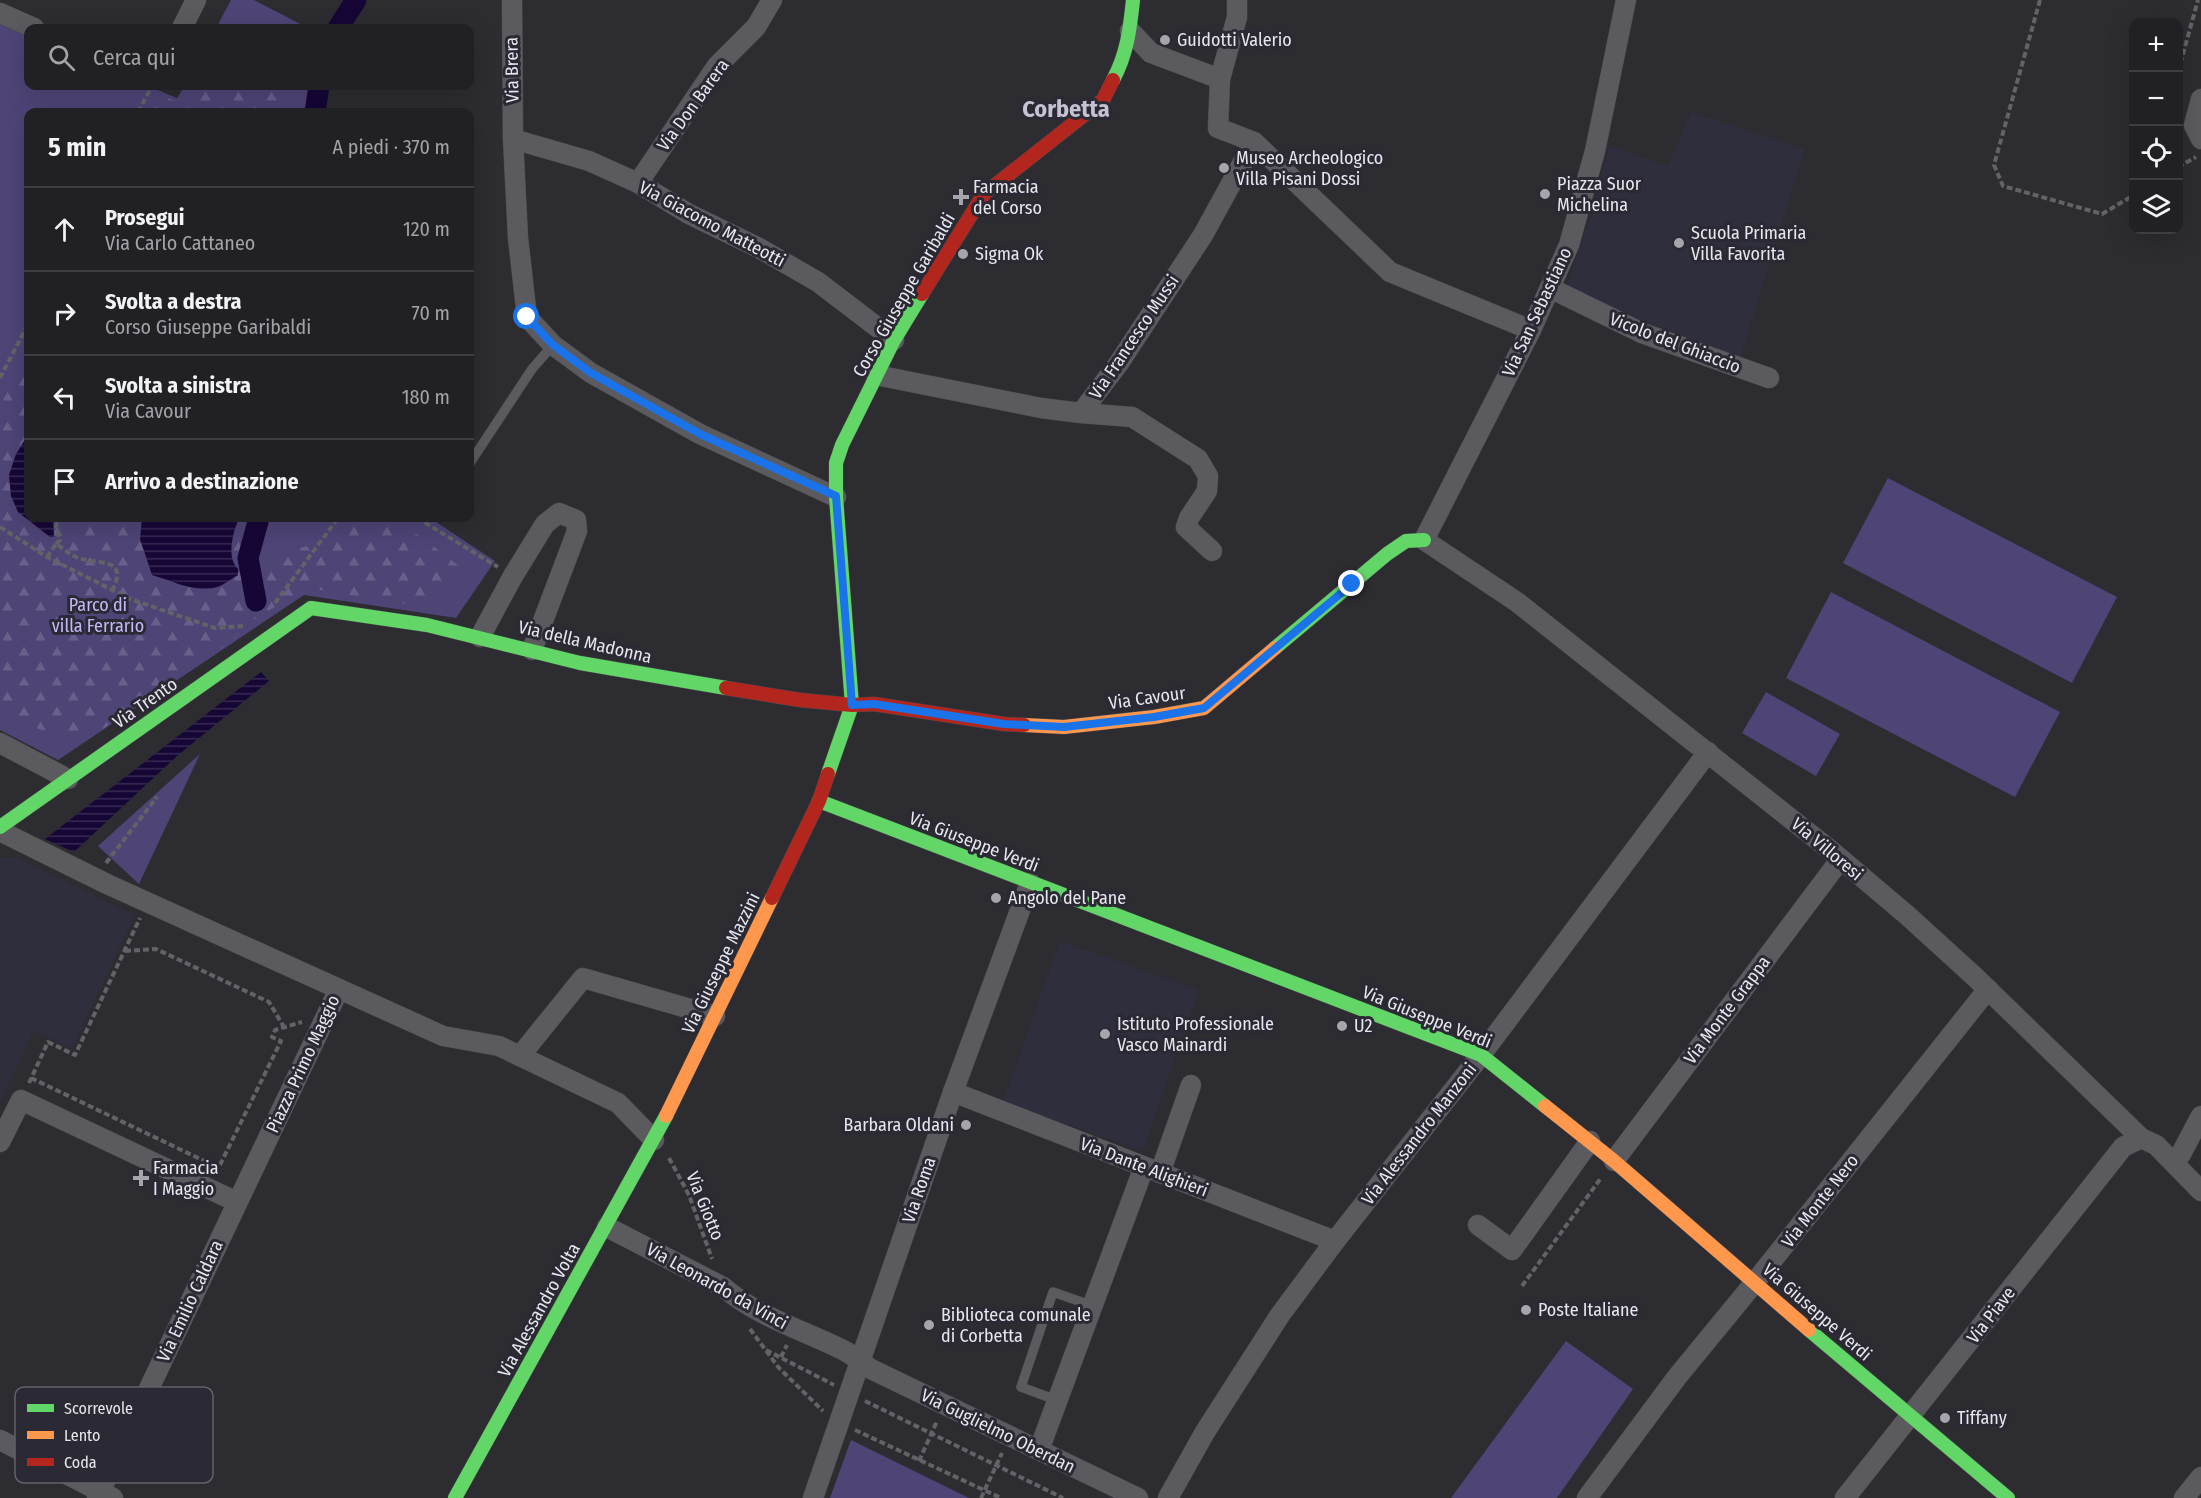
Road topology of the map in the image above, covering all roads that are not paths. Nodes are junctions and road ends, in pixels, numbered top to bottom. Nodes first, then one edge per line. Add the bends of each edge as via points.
1 (196, 0) edge
2 (512, 0) edge
3 (772, 0) edge
4 (1133, 0) edge
5 (1237, 0) edge
6 (1626, 0) edge
7 (0, 13) edge
8 (25, 24) edge
9 (184, 24) edge
10 (1130, 31) junction
11 (1220, 79) junction
12 (2201, 99) edge
13 (2197, 132) edge
14 (513, 139) junction
15 (1254, 142) junction
16 (638, 183) junction
17 (1550, 288) junction
18 (1531, 330) junction
19 (894, 340) junction
20 (553, 345) junction
21 (876, 375) junction
22 (1768, 378) dead end
23 (1082, 413) junction
24 (474, 457) edge
25 (836, 496) junction
26 (1424, 540) junction
27 (1212, 551) dead end
28 (312, 608) joint
29 (480, 637) junction
30 (532, 650) junction
31 (852, 705) junction
32 (0, 743) edge
33 (1708, 753) junction
34 (68, 779) junction
35 (819, 801) junction
36 (0, 829) edge
37 (1840, 860) junction
38 (1030, 883) junction
39 (339, 988) junction
40 (1988, 989) junction
41 (715, 1016) junction
42 (1481, 1055) junction
43 (520, 1056) junction
44 (1191, 1085) dead end
45 (953, 1092) junction
46 (2201, 1116) edge
47 (2141, 1138) junction
48 (654, 1140) junction
49 (1590, 1141) junction
50 (0, 1142) edge
51 (1614, 1161) junction
52 (2173, 1162) junction
53 (1152, 1170) junction
54 (2201, 1191) edge
55 (237, 1202) junction
56 (1478, 1225) dead end
57 (606, 1227) junction
58 (1335, 1241) junction
59 (1755, 1282) junction
60 (1093, 1306) junction
61 (860, 1361) junction
62 (153, 1387) edge
63 (1059, 1401) junction
64 (1910, 1418) junction
65 (0, 1440) edge
66 (15, 1448) edge
67 (1039, 1450) junction
68 (2201, 1477) edge
69 (79, 1483) edge
70 (103, 1496) edge
71 (455, 1498) edge
72 (813, 1498) edge
73 (1138, 1498) edge
74 (1168, 1498) edge
75 (1587, 1498) edge
76 (1845, 1498) edge
77 (2008, 1498) edge
78 (2184, 1498) edge

1 - 9 street
2 - 14 street, Via Brera
3 - 16 street, Via Don Barera via 756,27 717,66
4 - 10 street, Corso Giuseppe Garibaldi
5 - 11 street via 1237,17
6 - 17 street, Via San Sebastiano via 1595,151 1569,245
7 - 8 street
10 - 11 street via 1151,53
10 - 19 street, Corso Giuseppe Garibaldi via 1123,61 1104,100 984,194
11 - 15 street via 1218,128
12 - 13 street
14 - 16 street, Via Giacomo Matteotti via 589,161
14 - 20 street, Via Brera via 527,317
15 - 18 street via 1390,272
15 - 23 street, Via Francesco Mussi via 1203,235
16 - 19 street, Via Giacomo Matteotti via 818,282
17 - 18 street, Via San Sebastiano
17 - 22 street, Vicolo del Ghiaccio via 1642,333
18 - 26 street, Via San Sebastiano
19 - 21 street, Corso Giuseppe Garibaldi
20 - 24 lane via 532,369
20 - 25 street, Via Brera via 591,373 700,434
21 - 23 street, Via Francesco Mussi
21 - 25 street, Corso Giuseppe Garibaldi via 836,463
23 - 27 street via 1132,417 1198,459 1208,476 1207,491 1186,527
25 - 31 street, Corso Giuseppe Garibaldi
26 - 31 street, Via Cavour via 1406,541 1387,554 1204,708 1064,727 1004,724 874,704
26 - 33 street, Via Villoresi via 1517,603
28 - 29 street, Via della Madonna
28 - 34 street, Via Trento
29 - 30 street, Via della Madonna
29 - 30 street via 545,524 559,513 576,520 577,531
30 - 31 street, Via della Madonna via 672,680
31 - 35 street, Via Giuseppe Mazzini
32 - 34 street
33 - 37 street, Via Villoresi
33 - 42 street, Via Alessandro Manzoni
34 - 36 street, Via Trento
35 - 38 street, Via Giuseppe Verdi
35 - 41 street, Via Giuseppe Mazzini
36 - 39 street, Piazza Primo Maggio via 107,884
37 - 40 street, Via Villoresi
37 - 51 street, Via Monte Grappa
38 - 42 street, Via Giuseppe Verdi
38 - 45 street, Via Roma
39 - 43 street via 443,1036 499,1046
39 - 55 street, Piazza Primo Maggio
40 - 47 street, Via Villoresi
40 - 59 street, Via Monte Nero
41 - 43 street via 583,978
41 - 48 street, Via Giuseppe Mazzini
42 - 49 street, Via Giuseppe Verdi
42 - 58 street, Via Alessandro Manzoni
43 - 48 street via 618,1103
44 - 53 street
45 - 53 street, Via Dante Alighieri
45 - 61 street, Via Roma
46 - 52 street
47 - 52 street, Via Villoresi via 2156,1145
47 - 64 street, Via Piave via 2123,1147
48 - 57 street, Via Alessandro Volta
49 - 51 street, Via Giuseppe Verdi
49 - 56 street via 1512,1250
50 - 55 street via 21,1100
51 - 59 street, Via Giuseppe Verdi
52 - 54 street, Via Villoresi
53 - 58 street, Via Dante Alighieri
53 - 60 street
55 - 62 street, Via Emilio Caldara
57 - 61 street, Via Leonardo da Vinci via 723,1287 756,1311
57 - 71 street, Via Alessandro Volta
58 - 74 street, Via Alessandro Manzoni via 1280,1315
59 - 64 street, Via Giuseppe Verdi
59 - 75 street, Via Monte Nero via 1677,1377
60 - 63 street
60 - 63 lane via 1053,1292 1022,1387
61 - 67 street, Via Guglielmo Oberdan
61 - 72 street, Via Roma
63 - 67 street
64 - 76 street, Via Piave
64 - 77 street, Via Giuseppe Verdi
65 - 66 street
67 - 73 street, Via Guglielmo Oberdan
68 - 78 street
69 - 70 street

